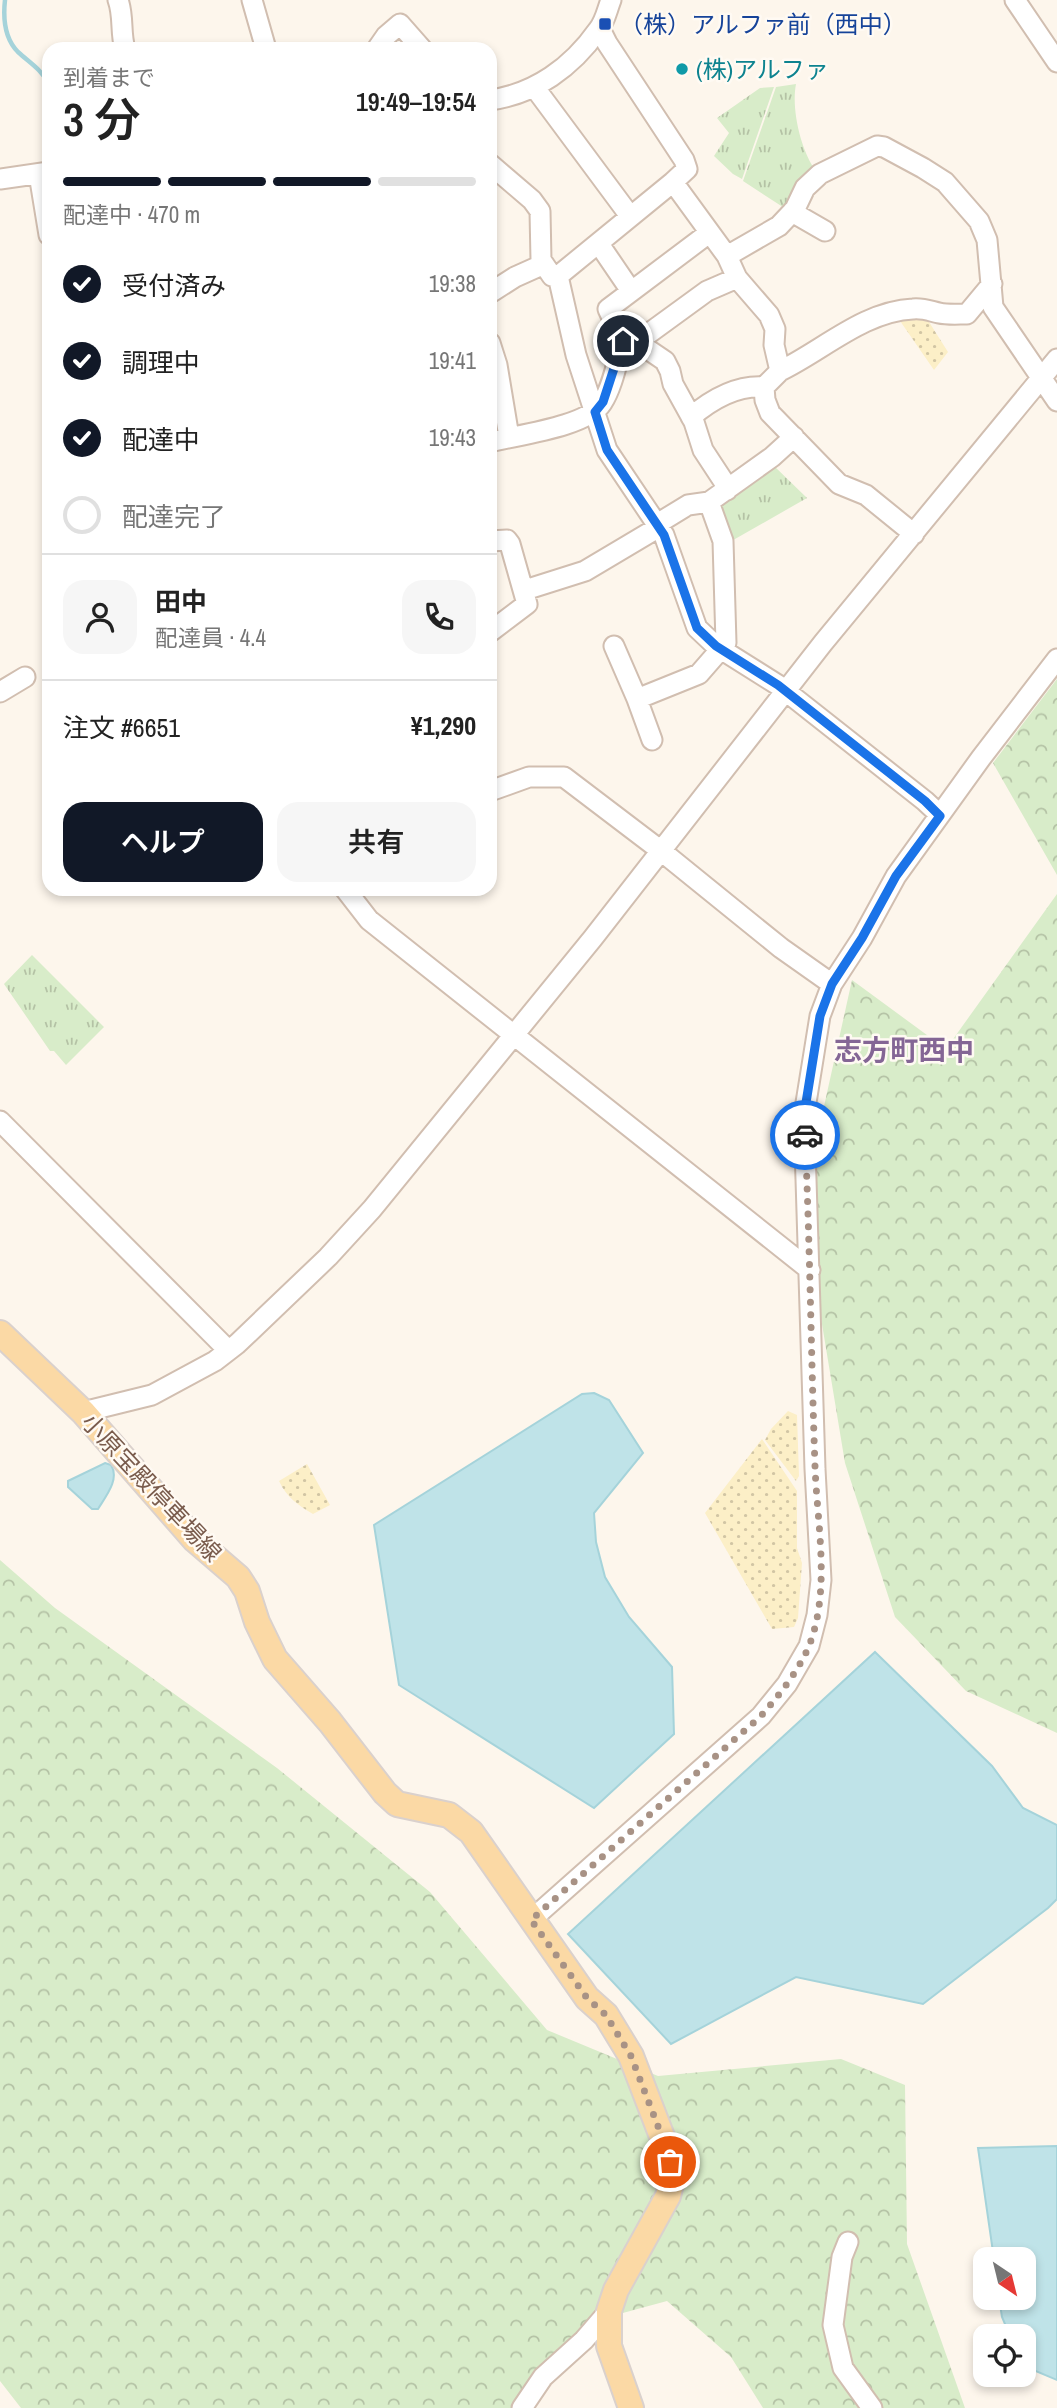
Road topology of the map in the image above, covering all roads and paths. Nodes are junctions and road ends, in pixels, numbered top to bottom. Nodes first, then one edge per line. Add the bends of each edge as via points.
1 (118, 0) edge
2 (252, 0) edge
3 (611, 0) edge
4 (1015, 0) edge
5 (600, 29) junction
6 (122, 42) edge
7 (264, 42) edge
8 (382, 42) edge
9 (416, 42) edge
10 (1057, 62) edge
11 (535, 88) junction
12 (497, 99) edge
13 (497, 170) edge
14 (42, 173) edge
15 (0, 179) edge
16 (674, 182) junction
17 (792, 212) junction
18 (630, 216) junction
19 (825, 231) dead end
20 (709, 233) junction
21 (599, 244) junction
22 (727, 256) junction
23 (551, 270) junction
24 (737, 278) junction
25 (992, 284) junction
26 (497, 289) edge
27 (631, 291) junction
28 (630, 341) junction
29 (1057, 359) edge
30 (497, 365) edge
31 (779, 371) junction
32 (1042, 378) junction
33 (764, 387) junction
34 (1057, 401) edge
35 (595, 412) junction
36 (691, 417) junction
37 (509, 437) junction
38 (794, 438) junction
39 (497, 440) edge
40 (727, 490) junction
41 (709, 502) junction
42 (658, 525) junction
43 (914, 534) junction
44 (497, 541) edge
45 (525, 590) junction
46 (497, 625) edge
47 (614, 646) dead end
48 (722, 650) junction
49 (1057, 659) edge
50 (25, 677) dead end
51 (0, 692) edge
52 (786, 692) junction
53 (637, 699) junction
54 (652, 740) dead end
55 (497, 788) edge
56 (940, 816) junction
57 (660, 850) junction
58 (350, 896) edge
59 (832, 984) junction
60 (513, 1036) junction
61 (0, 1121) edge
62 (810, 1270) junction
63 (0, 1333) edge
64 (228, 1350) junction
65 (83, 1412) junction
66 (531, 1920) junction
67 (848, 2242) dead end
68 (609, 2311) junction
69 (522, 2408) edge
70 (631, 2408) edge
71 (872, 2408) edge

1 - 6 street
2 - 7 street
3 - 5 street
4 - 10 street
5 - 11 street
5 - 16 street via 684,160 687,169
8 - 9 street via 400,24
11 - 12 street
11 - 18 street
13 - 23 street via 540,212 541,260
14 - 15 street
16 - 18 street
16 - 20 street
17 - 19 street
17 - 22 street via 779,226
17 - 25 street via 820,174 877,146 884,147 945,182 979,221 987,240
18 - 21 street
20 - 22 street
20 - 27 street
21 - 23 street
21 - 27 street
22 - 24 street
23 - 26 street via 515,277
23 - 35 street
24 - 28 street via 707,291
24 - 31 street via 775,328
25 - 31 street via 967,314 929,309 893,312 846,332
25 - 32 street via 993,307
27 - 28 street via 608,309
28 - 35 street
28 - 36 street via 665,361
29 - 32 street
30 - 37 street
31 - 33 street
32 - 34 street
32 - 43 street
33 - 36 street via 737,390
33 - 38 street via 771,413
35 - 37 street via 546,431
35 - 42 street via 607,450
36 - 40 street via 702,450
37 - 39 street
38 - 40 street
38 - 43 street via 839,484 866,495
40 - 41 street
41 - 42 street via 688,505
41 - 48 street via 723,541 726,643
42 - 45 street via 584,571
42 - 48 street via 697,628
43 - 52 street
44 - 45 street via 508,540
45 - 46 street via 525,607
47 - 53 street
48 - 52 street
48 - 53 street via 699,674
49 - 56 street
50 - 51 street
52 - 56 street
52 - 57 street
53 - 54 street
55 - 57 street via 529,777 564,777
56 - 59 street via 896,876
57 - 59 street
57 - 60 street
58 - 60 street via 369,920
59 - 62 street via 820,1016 804,1115
60 - 62 street
60 - 64 street via 363,1219
61 - 64 street
62 - 66 street via 821,1580 809,1646 761,1716
63 - 65 main road, 小原宝殿停車場線
64 - 65 street via 152,1395
65 - 66 main road, 小原宝殿停車場線 via 195,1540 238,1577 275,1659 385,1793 397,1804 449,1815 471,1832
66 - 68 main road, 小原宝殿停車場線 via 587,1998 606,2015 631,2056 673,2176 668,2196
67 - 71 street via 833,2325 843,2368
68 - 69 street via 543,2377
68 - 70 main road, 小原宝殿停車場線 via 609,2346

